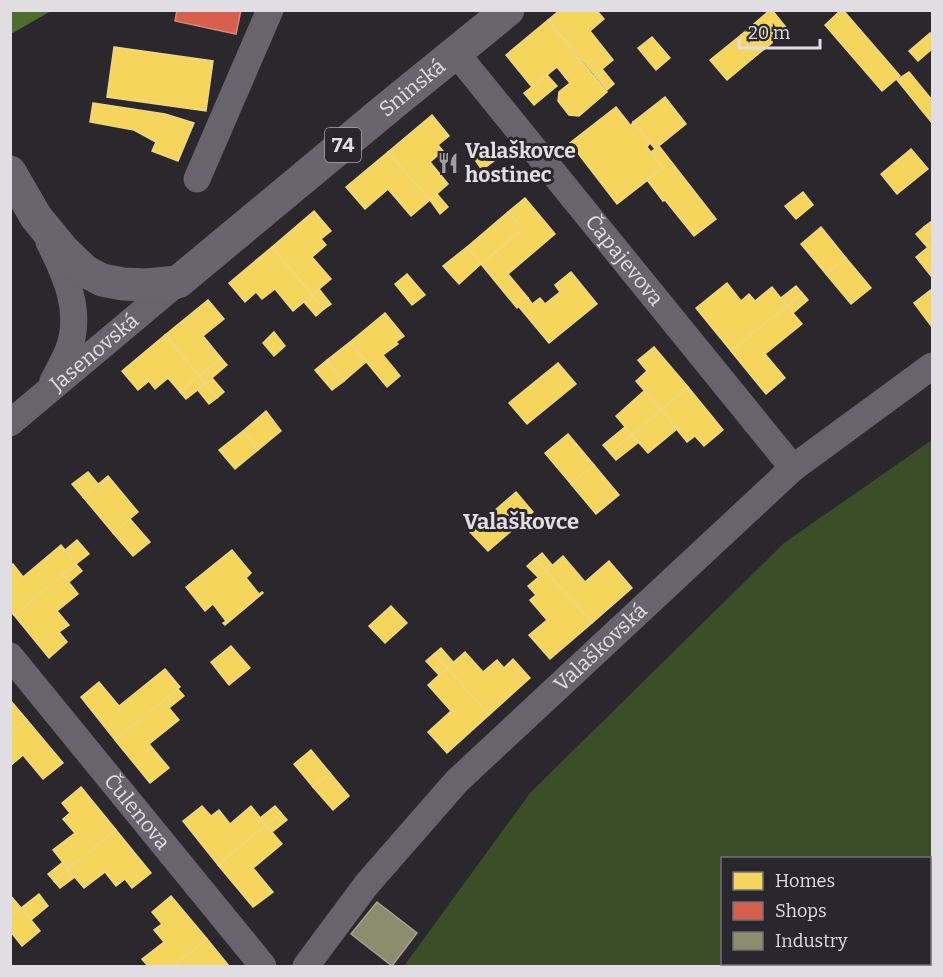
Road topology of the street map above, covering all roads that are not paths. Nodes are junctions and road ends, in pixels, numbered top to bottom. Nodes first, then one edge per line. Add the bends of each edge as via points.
1 (270, 10) edge
2 (508, 10) edge
3 (456, 53) junction
4 (10, 172) edge
5 (198, 179) dead end
6 (36, 217) junction
7 (178, 282) junction
8 (933, 366) edge
9 (49, 390) junction
10 (10, 423) edge
11 (793, 468) junction
12 (10, 656) edge
13 (263, 966) edge
14 (306, 966) edge

1 - 5 street
2 - 3 main road, Sninská / 74
3 - 7 main road, Sninská / 74
3 - 11 street, Čapajevova
4 - 6 main road
6 - 7 main road via 63,250 85,271 102,280 145,285
6 - 9 street via 64,270 74,313 71,342
7 - 9 street, Jasenovská
8 - 11 street, Valaškovská
9 - 10 street, Jasenovská
11 - 14 street, Valaškovská via 457,781 367,884
12 - 13 street, Čulenova

